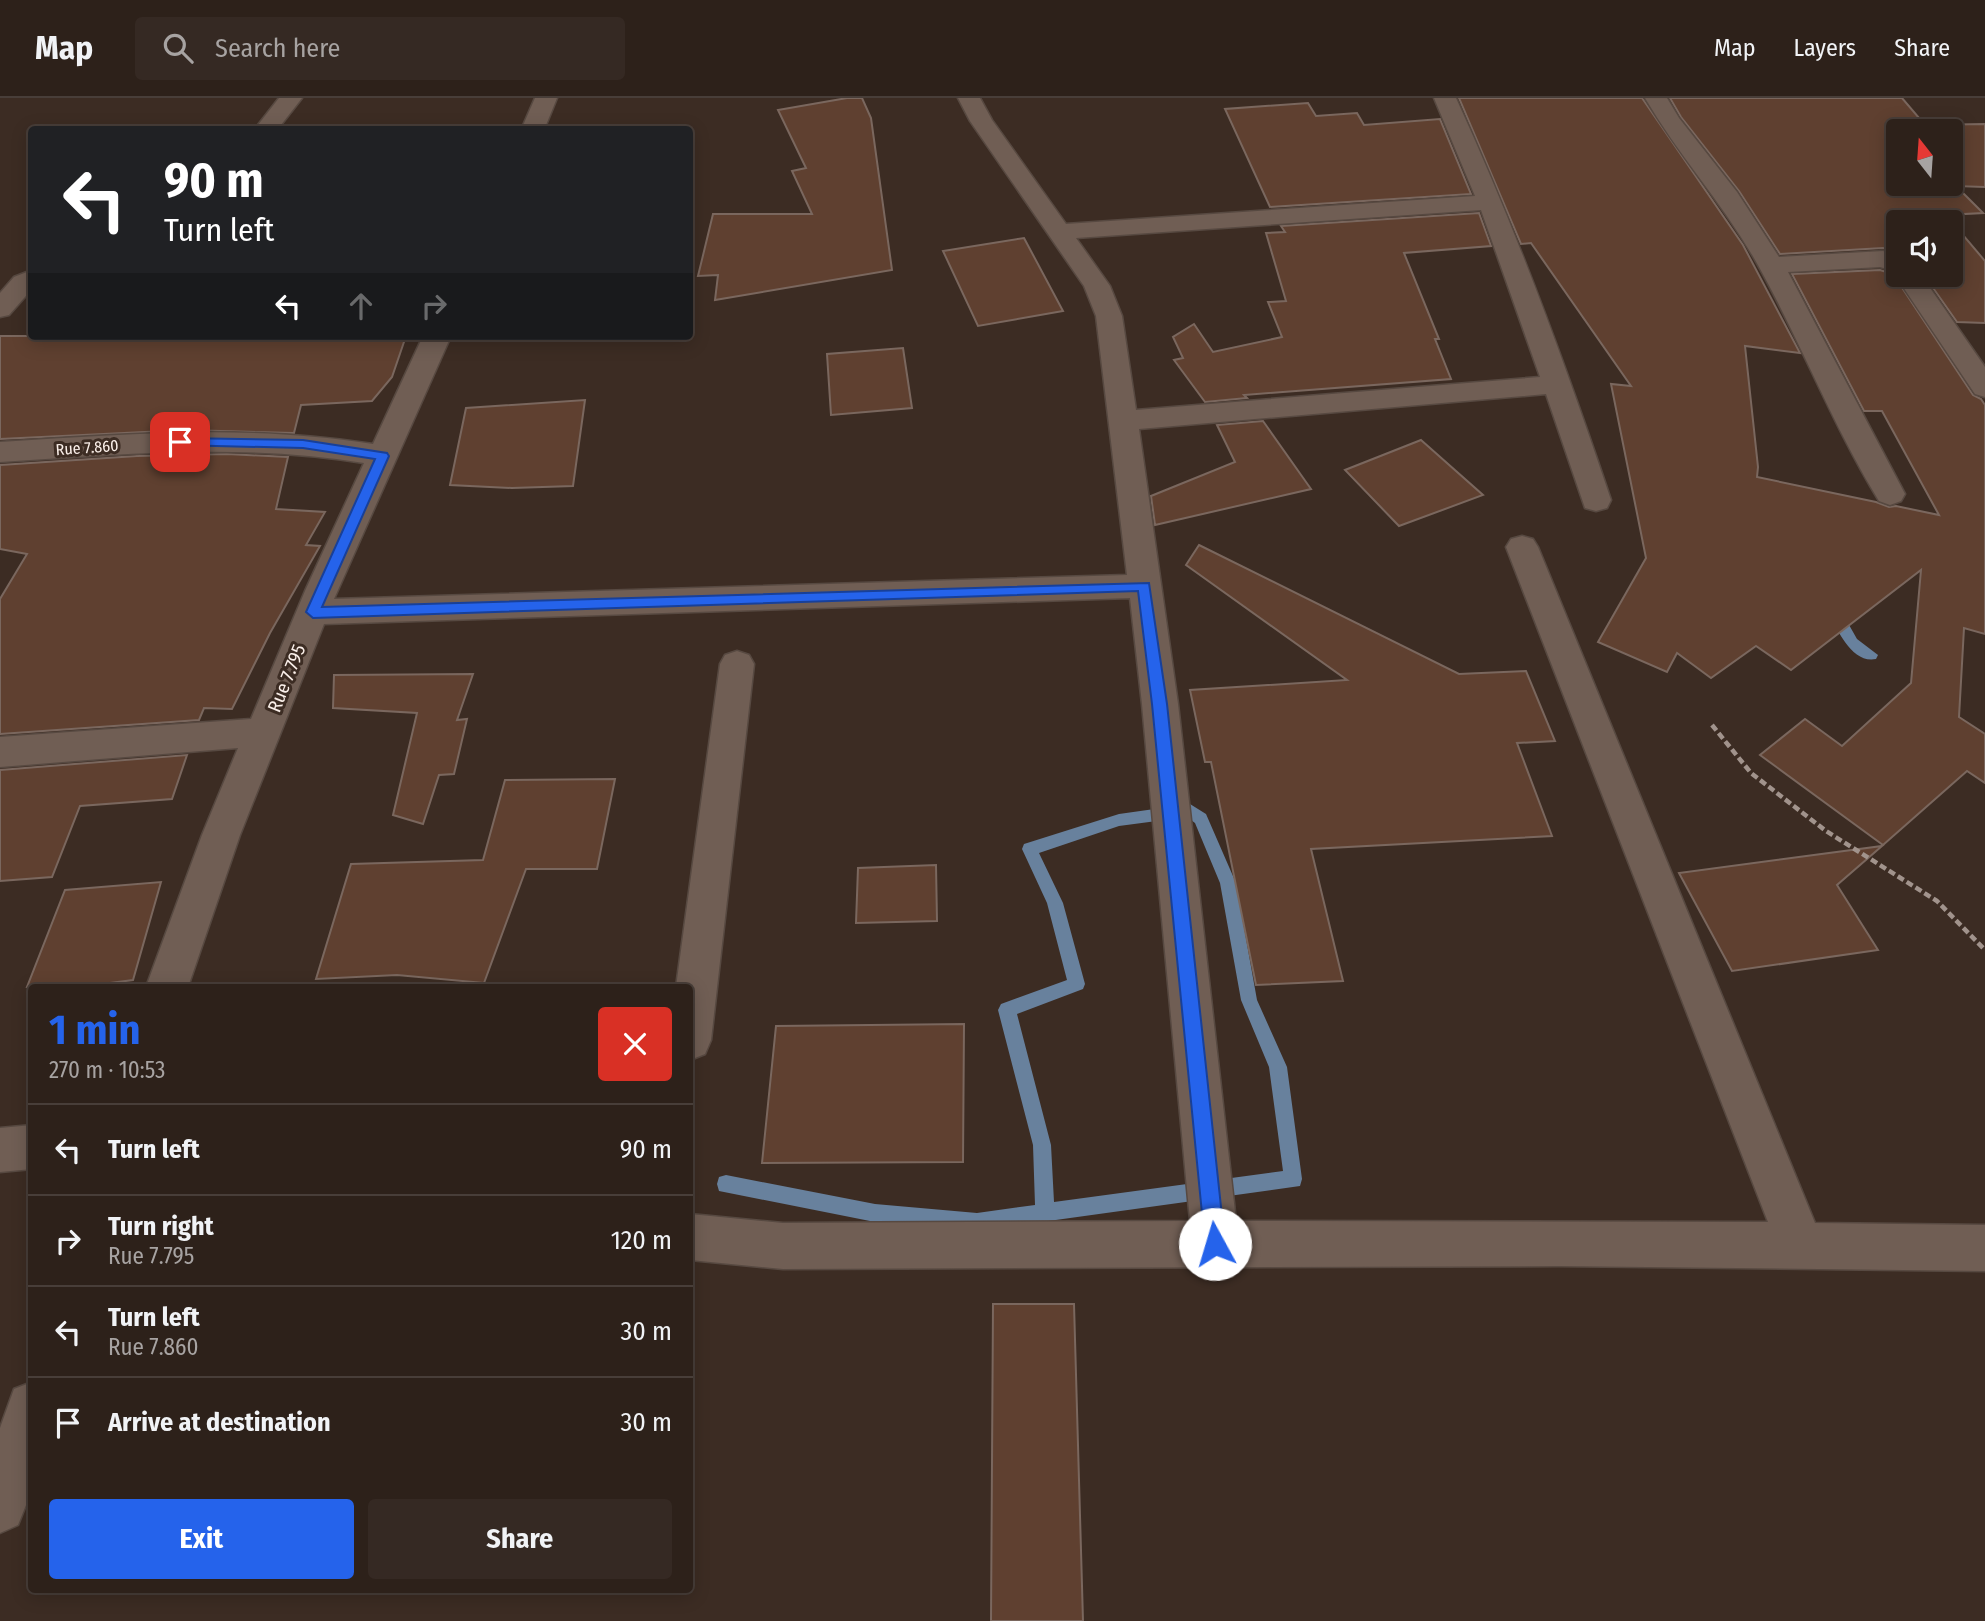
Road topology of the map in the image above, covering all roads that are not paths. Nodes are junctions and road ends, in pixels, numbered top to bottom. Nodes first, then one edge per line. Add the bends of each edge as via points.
1 (291, 98) edge
2 (546, 98) edge
3 (969, 98) edge
4 (1445, 98) edge
5 (1656, 98) edge
6 (268, 126) edge
7 (534, 126) edge
8 (1491, 202) junction
9 (1059, 232) junction
10 (1886, 260) edge
11 (1771, 265) junction
12 (22, 281) edge
13 (1916, 287) edge
14 (0, 309) edge
15 (435, 340) edge
16 (1558, 384) junction
17 (1985, 388) edge
18 (1123, 421) junction
19 (0, 452) edge
20 (383, 456) junction
21 (1890, 494) dead end
22 (1596, 500) dead end
23 (1522, 547) dead end
24 (1144, 586) junction
25 (313, 612) junction
26 (737, 664) dead end
27 (264, 732) junction
28 (0, 752) edge
29 (168, 984) edge
30 (693, 1016) edge
31 (28, 1147) edge
32 (0, 1150) edge
33 (693, 1237) edge
34 (1215, 1244) junction
35 (1801, 1245) junction
36 (1985, 1248) edge
37 (28, 1420) edge
38 (0, 1507) edge

1 - 6 street
2 - 7 street
3 - 9 street
4 - 8 street
5 - 11 street
8 - 9 street
8 - 16 street
9 - 18 street via 1097,286 1109,316
10 - 11 street
11 - 21 street
12 - 14 street
13 - 17 street
15 - 20 street, Rue 7.795
16 - 18 street
16 - 22 street
18 - 24 street
19 - 20 street, Rue 7.860 via 244,442 303,444
20 - 25 street, Rue 7.795
23 - 35 street
24 - 25 street
24 - 34 street
25 - 27 street, Rue 7.795
26 - 30 street
27 - 28 street
27 - 29 street, Rue 7.795 via 221,835
31 - 32 street
33 - 34 street via 783,1246
34 - 35 street
35 - 36 street
37 - 38 street

